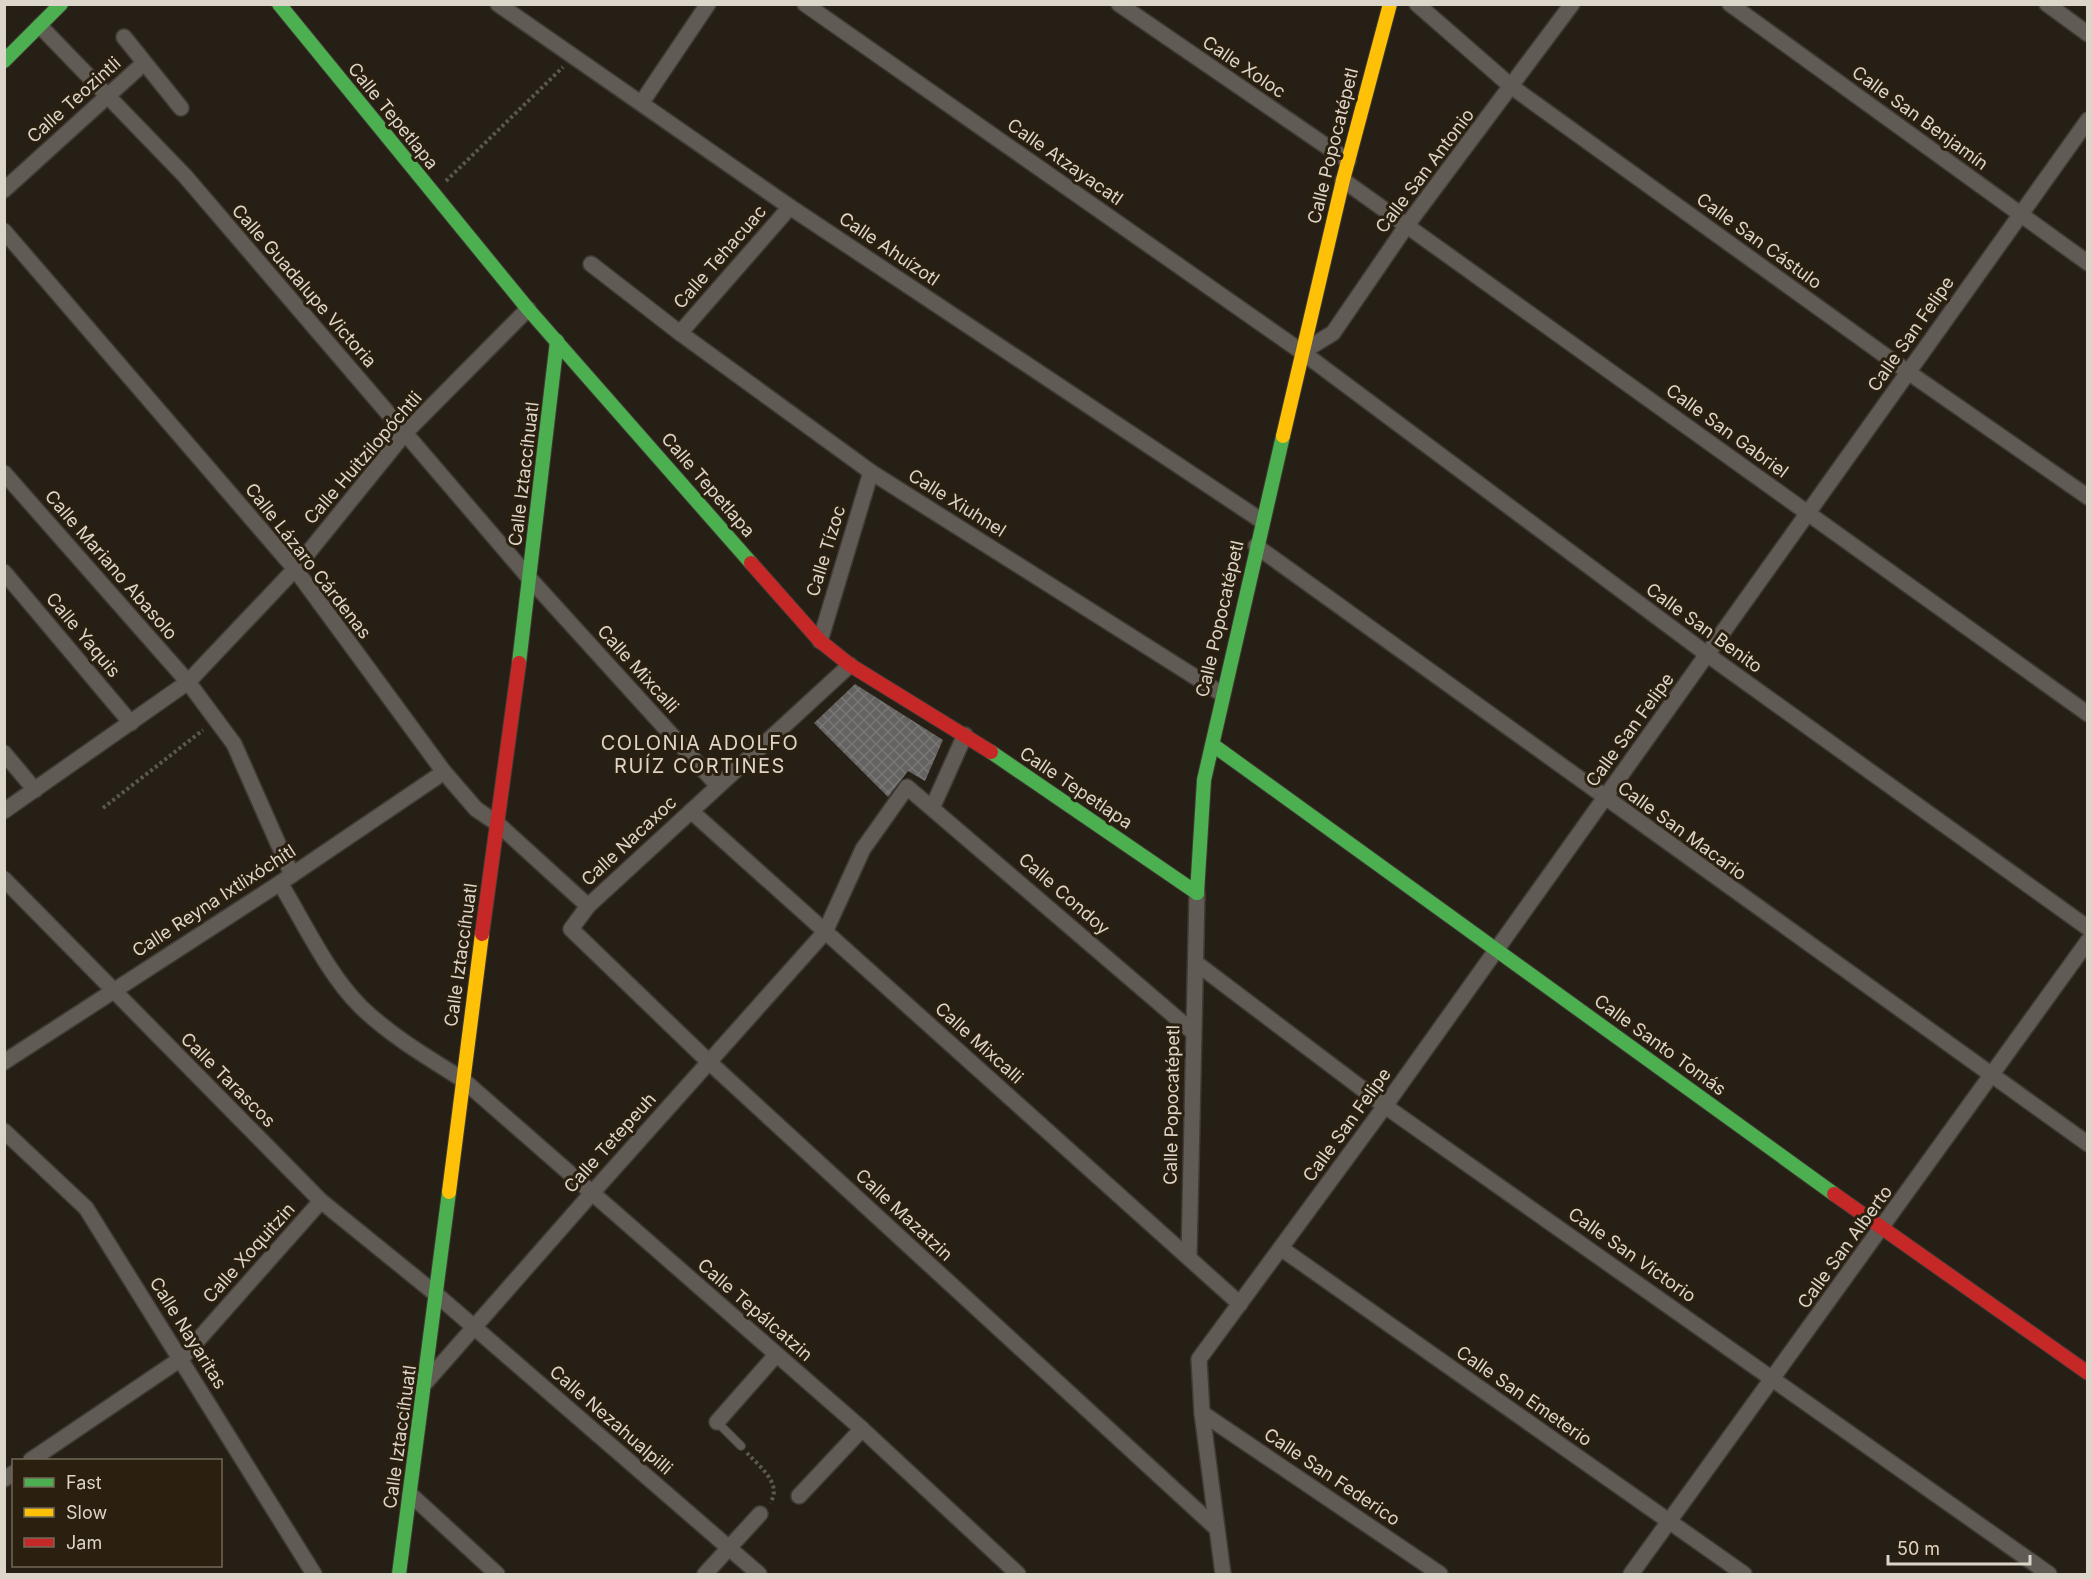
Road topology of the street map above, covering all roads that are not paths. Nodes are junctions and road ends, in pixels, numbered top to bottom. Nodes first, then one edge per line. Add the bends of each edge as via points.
1 (61, 4) edge
2 (279, 4) edge
3 (498, 4) edge
4 (708, 4) edge
5 (805, 4) edge
6 (1119, 4) edge
7 (1390, 4) edge
8 (1417, 4) edge
9 (1572, 4) edge
10 (1730, 4) edge
11 (2047, 4) edge
12 (40, 26) junction
13 (2088, 34) edge
14 (124, 37) dead end
15 (4, 61) edge
16 (144, 63) junction
17 (1512, 87) junction
18 (107, 96) junction
19 (642, 102) junction
20 (181, 108) dead end
21 (2088, 120) edge
22 (1348, 161) junction
23 (1343, 180) junction
24 (4, 190) edge
25 (790, 207) junction
26 (2020, 214) junction
27 (1407, 225) junction
28 (4, 231) edge
29 (2088, 263) edge
30 (591, 264) dead end
31 (528, 309) junction
32 (680, 333) junction
33 (557, 341) junction
34 (1302, 352) junction
35 (1908, 372) junction
36 (405, 434) junction
37 (871, 472) junction
38 (4, 473) edge
39 (2088, 497) edge
40 (1809, 514) junction
41 (1262, 521) junction
42 (1256, 546) junction
43 (295, 569) junction
44 (4, 572) edge
45 (530, 579) junction
46 (820, 641) junction
47 (1708, 655) junction
48 (850, 665) junction
49 (188, 682) junction
50 (1222, 694) junction
51 (2088, 714) edge
52 (131, 723) junction
53 (965, 735) junction
54 (1213, 745) junction
55 (4, 753) edge
56 (444, 772) junction
57 (718, 786) junction
58 (35, 790) junction
59 (1604, 799) junction
60 (933, 807) junction
61 (4, 811) edge
62 (691, 811) junction
63 (498, 824) junction
64 (863, 849) joint
65 (4, 879) edge
66 (286, 879) junction
67 (1197, 893) junction
68 (588, 906) junction
69 (2088, 928) edge
70 (571, 929) joint
71 (825, 932) junction
72 (2088, 941) edge
73 (1496, 948) junction
74 (1196, 963) junction
75 (112, 990) junction
76 (1193, 1032) junction
77 (4, 1062) edge
78 (709, 1062) junction
79 (1990, 1075) junction
80 (462, 1079) junction
81 (1385, 1106) junction
82 (4, 1131) edge
83 (2088, 1144) edge
84 (592, 1192) junction
85 (321, 1201) junction
86 (1883, 1229) junction
87 (1282, 1249) junction
88 (1189, 1256) junction
89 (437, 1295) junction
90 (1240, 1304) junction
91 (475, 1328) junction
92 (776, 1355) junction
93 (182, 1358) junction
94 (2088, 1373) edge
95 (1774, 1379) junction
96 (426, 1382) junction
97 (1202, 1413) junction
98 (717, 1422) joint
99 (862, 1430) junction
100 (741, 1446) dead end
101 (34, 1459) edge
102 (410, 1494) junction
103 (799, 1496) dead end
104 (760, 1514) road end
105 (1669, 1521) junction
106 (1215, 1527) junction
107 (729, 1549) junction
108 (314, 1575) edge
109 (399, 1575) edge
110 (497, 1575) edge
111 (705, 1575) edge
112 (759, 1575) edge
113 (1018, 1575) edge
114 (1223, 1575) edge
115 (1440, 1575) edge
116 (1631, 1575) edge
117 (1744, 1575) edge
118 (2049, 1575) edge

1 - 12 street
2 - 31 street, Calle Tepetlapa
3 - 19 street, Calle Ahuízotl
4 - 19 street
5 - 34 street, Calle Atzayacatl
6 - 22 street, Calle Xoloc
7 - 22 street, Calle Popocatépetl
8 - 17 street, Calle San Cástulo
9 - 17 street, Calle San Antonio
10 - 26 street, Calle San Benjamín
11 - 13 street
12 - 15 street
12 - 18 street, Calle Guadalupe Victoria
14 - 16 street
16 - 18 street, Calle Teozintli
16 - 20 street
17 - 27 street, Calle San Antonio
17 - 35 street, Calle San Cástulo
18 - 24 street, Calle Teozintli
18 - 36 street, Calle Guadalupe Victoria via 185,176
19 - 25 street, Calle Ahuízotl
21 - 26 street, Calle San Felipe
22 - 23 street, Calle Popocatépetl
23 - 27 street, Calle San Gabriel
23 - 34 street, Calle Popocatépetl
25 - 32 street, Calle Tehacuac
25 - 41 street, Calle Ahuízotl
26 - 29 street, Calle San Benjamín
26 - 35 street, Calle San Felipe
27 - 34 street, Calle San Antonio via 1333,333
27 - 40 street, Calle San Gabriel
28 - 43 street, Calle Lázaro Cárdenas
30 - 32 street, Calle Xiuhnel
31 - 33 street, Calle Tepetlapa
31 - 36 street, Calle Huitzilopóchtli
32 - 37 street, Calle Xiuhnel
33 - 45 street, Calle Iztaccíhuatl
33 - 46 street, Calle Tepetlapa
34 - 41 street, Calle Popocatépetl
34 - 47 street, Calle San Benito
35 - 39 street, Calle San Cástulo
35 - 40 street, Calle San Felipe
36 - 43 street, Calle Huitzilopóchtli
36 - 45 street, Calle Guadalupe Victoria
37 - 46 street, Calle Tízoc
37 - 50 street, Calle Xiuhnel
38 - 49 street, Calle Mariano Abasolo
40 - 47 street, Calle San Felipe
40 - 51 street, Calle San Gabriel
41 - 42 street, Calle Popocatépetl
42 - 50 street, Calle Popocatépetl
42 - 59 street, Calle San Macario
43 - 49 street, Calle Huitzilopóchtli
43 - 56 street, Calle Lázaro Cárdenas
44 - 52 street, Calle Yaquis
45 - 57 street, Calle Mixcalli
45 - 63 street, Calle Iztaccíhuatl
46 - 48 street, Calle Tepetlapa
47 - 59 street, Calle San Felipe
47 - 69 street, Calle San Benito
48 - 53 street, Calle Tepetlapa
48 - 57 street, Calle Nacaxoc
49 - 52 street, Calle Huitzilopóchtli
49 - 66 street, Calle Mariano Abasolo via 234,744
50 - 54 street, Calle Popocatépetl
52 - 58 street, Calle Huitzilopóchtli
53 - 60 street
53 - 67 street, Calle Tepetlapa
54 - 67 street, Calle Popocatépetl via 1204,780
54 - 73 street, Calle Santo Tomás
55 - 58 street
56 - 63 street, Calle Lázaro Cárdenas via 476,809
56 - 66 street, Calle Reyna Ixtlixóchitl
57 - 62 street, Calle Nacaxoc
58 - 61 street, Calle Huitzilopóchtli
59 - 73 street, Calle San Felipe
59 - 79 street, Calle San Macario
60 - 64 street, Calle Condoy via 907,787
60 - 76 street, Calle Condoy
62 - 68 street, Calle Nacaxoc
62 - 71 street, Calle Mixcalli
63 - 68 street, Calle Lázaro Cárdenas
63 - 80 street, Calle Iztaccíhuatl
64 - 71 street, Calle Tetepeuh
65 - 75 street, Calle Tarascos
66 - 75 street, Calle Reyna Ixtlixóchitl
66 - 80 street, Calle Tepálcatzin via 334,972 359,1006 393,1035
67 - 74 street, Calle Popocatépetl
68 - 70 street, Calle Nacaxoc
70 - 78 street, Calle Mazatzin
71 - 78 street, Calle Tetepeuh
71 - 88 street, Calle Mixcalli
72 - 79 street, Calle San Alberto
73 - 81 street, Calle San Felipe
73 - 86 street, Calle Santo Tomás
74 - 76 street, Calle Popocatépetl
74 - 81 street, Calle San Victorio
75 - 77 street, Calle Reyna Ixtlixóchitl
75 - 85 street, Calle Tarascos
76 - 88 street, Calle Popocatépetl
78 - 84 street, Calle Tetepeuh
78 - 106 street, Calle Mazatzin
79 - 83 street, Calle San Macario
79 - 86 street, Calle San Alberto
80 - 84 street, Calle Tepálcatzin
80 - 89 street, Calle Iztaccíhuatl
81 - 87 street, Calle San Felipe
81 - 95 street, Calle San Victorio
82 - 93 street, Calle Nayaritas via 86,1208
84 - 91 street, Calle Tetepeuh
84 - 92 street, Calle Tepálcatzin
85 - 89 street, Calle Tarascos
85 - 93 street, Calle Xoquitzin
86 - 94 street, Calle Santo Tomás
86 - 95 street, Calle San Alberto
87 - 90 street, Calle San Felipe
87 - 105 street, Calle San Emeterio
88 - 90 street, Calle Mixcalli
89 - 91 street, Calle Nezahualpilli
89 - 96 street, Calle Iztaccíhuatl
90 - 97 street, Calle San Felipe via 1199,1359
91 - 96 street, Calle Tetepeuh
91 - 107 street, Calle Nezahualpilli
92 - 98 street
92 - 99 street, Calle Tepálcatzin
93 - 101 street, Calle Xoquitzin
93 - 108 street, Calle Nayaritas
95 - 105 street, Calle San Alberto
95 - 118 street, Calle San Victorio
96 - 102 street, Calle Iztaccíhuatl
97 - 106 street
97 - 115 street, Calle San Federico
98 - 100 lane
99 - 103 street
99 - 113 street, Calle Tepálcatzin
102 - 109 street, Calle Iztaccíhuatl
102 - 110 street
104 - 107 street
105 - 116 street, Calle San Alberto
105 - 117 street, Calle San Emeterio
106 - 114 street
107 - 111 street
107 - 112 street, Calle Nezahualpilli

